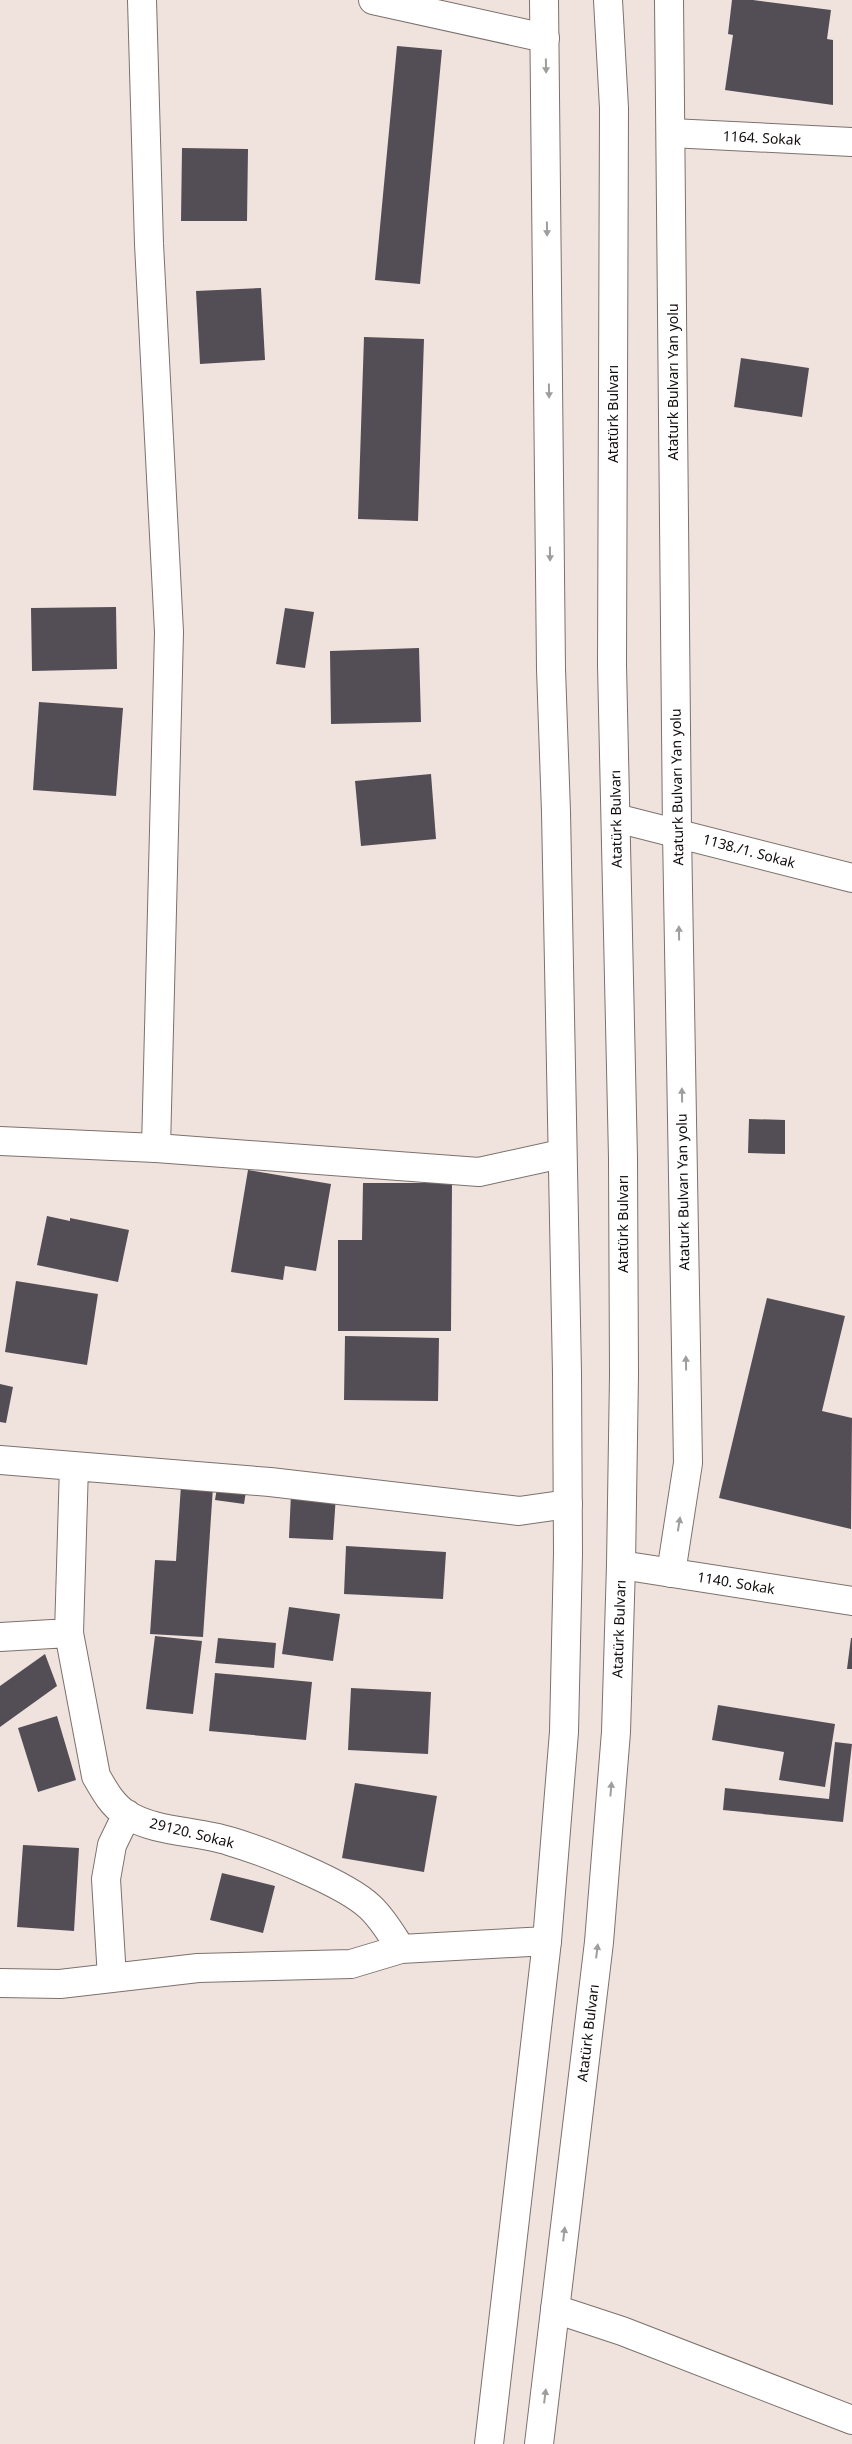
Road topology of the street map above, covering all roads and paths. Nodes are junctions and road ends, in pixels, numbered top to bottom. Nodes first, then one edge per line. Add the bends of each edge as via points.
1 (142, 0) edge
2 (373, 0) edge
3 (544, 0) edge
4 (608, 0) edge
5 (669, 0) edge
6 (545, 38) junction
7 (671, 133) junction
8 (852, 142) edge
9 (616, 818) junction
10 (677, 832) junction
11 (852, 878) edge
12 (0, 1142) edge
13 (156, 1148) junction
14 (562, 1154) junction
15 (0, 1460) edge
16 (74, 1466) junction
17 (568, 1504) junction
18 (621, 1565) junction
19 (671, 1573) junction
20 (852, 1601) edge
21 (69, 1633) junction
22 (0, 1637) edge
23 (126, 1814) junction
24 (546, 1941) junction
25 (402, 1950) junction
26 (112, 1978) junction
27 (0, 1983) edge
28 (555, 2308) junction
29 (852, 2420) edge
30 (489, 2444) edge
31 (539, 2444) edge

1 - 13 main road via 149,244 169,632
2 - 6 main road
3 - 6 main road
4 - 9 main road, Atatürk Bulvarı via 614,108 612,665
5 - 7 main road, Ataturk Bulvarı Yan yolu
6 -> 14 main road via 551,670
7 - 8 main road, 1164. Sokak
7 - 10 main road, Ataturk Bulvarı Yan yolu
9 - 10 main road, 1138./1. Sokak
9 - 18 main road, Atatürk Bulvarı via 623,1158
10 - 11 main road, 1138./1. Sokak
19 -> 10 main road, Ataturk Bulvarı Yan yolu via 688,1463
12 - 13 main road
13 - 14 main road via 479,1172
14 - 17 main road
15 - 16 main road
16 - 17 main road via 270,1482 519,1511
16 - 21 main road, 29120. Sokak
17 - 24 main road via 564,1732
18 - 19 main road, 1140. Sokak
28 -> 18 main road, Atatürk Bulvarı via 599,1942 616,1732
19 - 20 main road, 1140. Sokak
21 - 22 main road
21 - 23 main road, 29120. Sokak via 96,1776 107,1796
23 - 25 main road, 29120. Sokak via 148,1823 229,1841 314,1874 369,1906
23 - 26 main road via 112,1846 106,1879
24 - 25 main road
24 - 30 main road
25 - 26 main road via 351,1964 198,1968
26 - 27 main road via 60,1984
28 - 29 main road
31 -> 28 main road, Atatürk Bulvarı

